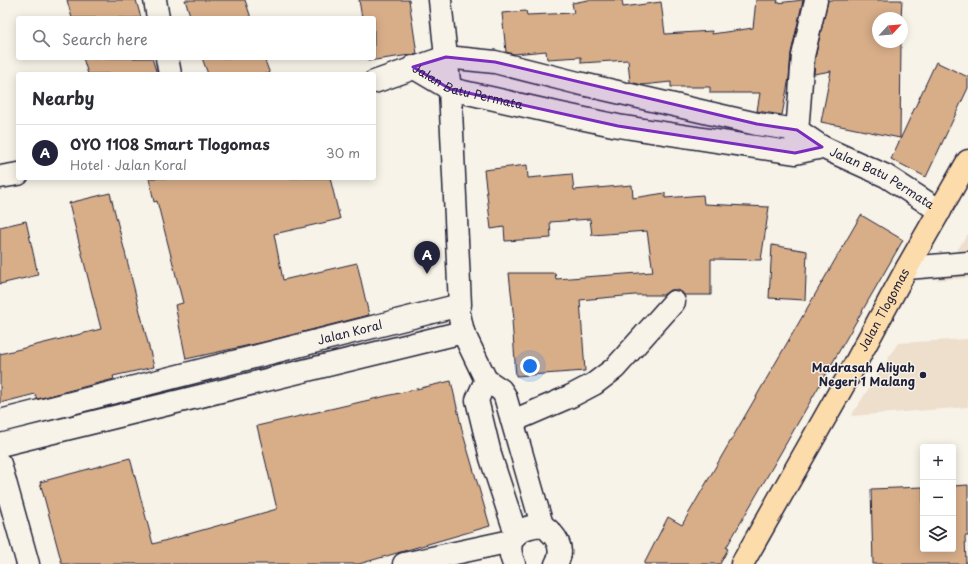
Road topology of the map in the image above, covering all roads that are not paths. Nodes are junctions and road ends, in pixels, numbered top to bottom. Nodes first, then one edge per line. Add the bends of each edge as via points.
1 (155, 0) edge
2 (440, 0) edge
3 (816, 0) edge
4 (158, 16) edge
5 (446, 57) junction
6 (167, 60) edge
7 (413, 67) junction
8 (170, 72) edge
9 (376, 81) edge
10 (450, 89) junction
11 (797, 130) junction
12 (822, 147) junction
13 (795, 153) junction
14 (968, 161) edge
15 (16, 174) edge
16 (0, 177) edge
17 (940, 211) junction
18 (968, 263) edge
19 (907, 268) junction
20 (674, 302) dead end
21 (460, 305) junction
22 (463, 332) junction
23 (486, 380) junction
24 (0, 421) edge
25 (513, 421) junction
26 (0, 445) edge
27 (0, 464) edge
28 (542, 525) junction
29 (514, 538) junction
30 (28, 564) edge
31 (404, 564) edge
32 (514, 564) edge
33 (556, 564) edge
34 (742, 564) edge

1 - 4 street
2 - 5 street
3 - 11 street via 803,56
5 - 7 street, Jalan Batu Permata
5 - 10 street
5 - 11 street, Jalan Batu Permata via 495,62 757,124
6 - 8 street
7 - 9 street
7 - 10 street, Jalan Batu Permata
10 - 13 street, Jalan Batu Permata via 618,126
10 - 21 street
11 - 12 street, Jalan Batu Permata
11 - 13 street
12 - 13 street, Jalan Batu Permata
12 - 17 street, Jalan Batu Permata via 886,176
14 - 17 main road, Jalan Tlogomas
15 - 16 street
17 - 19 main road, Jalan Tlogomas
18 - 19 street
19 - 34 main road, Jalan Tlogomas
20 - 25 street via 615,368 594,384
21 - 22 street
21 - 24 street, Jalan Koral
22 - 23 street
22 - 26 street
23 - 25 street via 505,396
23 - 29 street via 477,400
25 - 28 street
27 - 30 street
28 - 29 street via 521,530
28 - 33 street via 552,532 558,541 560,552
29 - 31 street
29 - 32 street via 511,555

